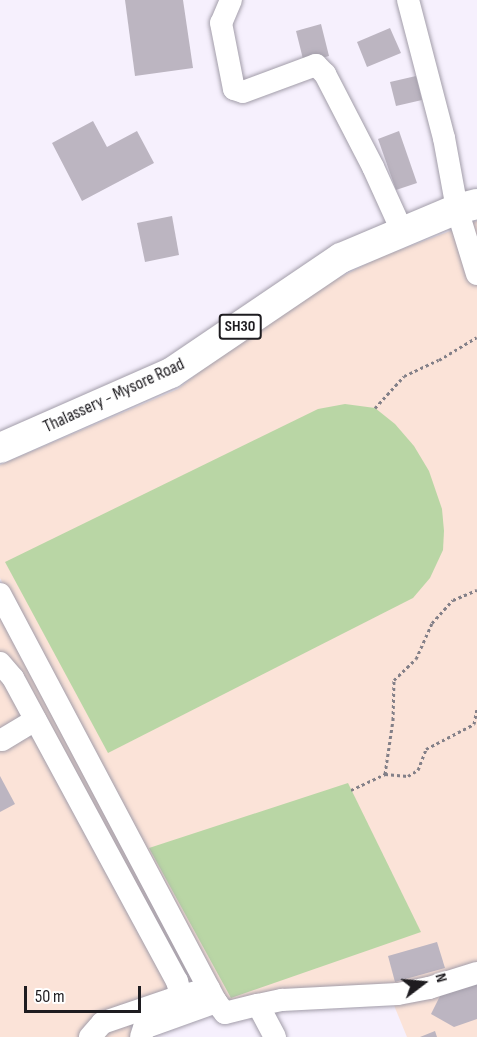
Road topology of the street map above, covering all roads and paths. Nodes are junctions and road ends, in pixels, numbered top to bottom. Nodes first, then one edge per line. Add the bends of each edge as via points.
1 (231, 0) edge
2 (408, 0) edge
3 (467, 206) edge
4 (402, 231) junction
5 (477, 274) edge
6 (477, 337) edge
7 (375, 408) dead end
8 (0, 448) edge
9 (477, 590) edge
10 (0, 594) edge
11 (0, 663) edge
12 (477, 708) edge
13 (35, 720) junction
14 (2, 740) dead end
15 (385, 774) junction
16 (351, 790) dead end
17 (477, 973) edge
18 (181, 996) junction
19 (213, 996) junction
20 (258, 1005) junction
21 (90, 1037) edge
22 (141, 1037) edge
23 (275, 1037) edge

1 - 4 street via 221,23 234,89 243,92 315,65 325,74
2 - 3 street via 444,138
3 - 4 main road, Thalassery - Mysore Road / SH30
3 - 5 street
4 - 8 main road, Thalassery - Mysore Road / SH30 via 341,258 171,373
6 - 7 path via 404,376
9 - 15 path via 453,600 432,623 416,659 394,680
10 - 19 street
11 - 13 street via 13,678
12 - 15 path via 474,724 426,749 418,770 408,776
13 - 14 street
13 - 18 street via 177,981
15 - 16 path
17 - 20 street via 398,994 282,1000
18 - 19 street
18 - 21 street via 102,1023
19 - 20 street via 225,1013
19 - 22 street via 144,1028
20 - 23 street

